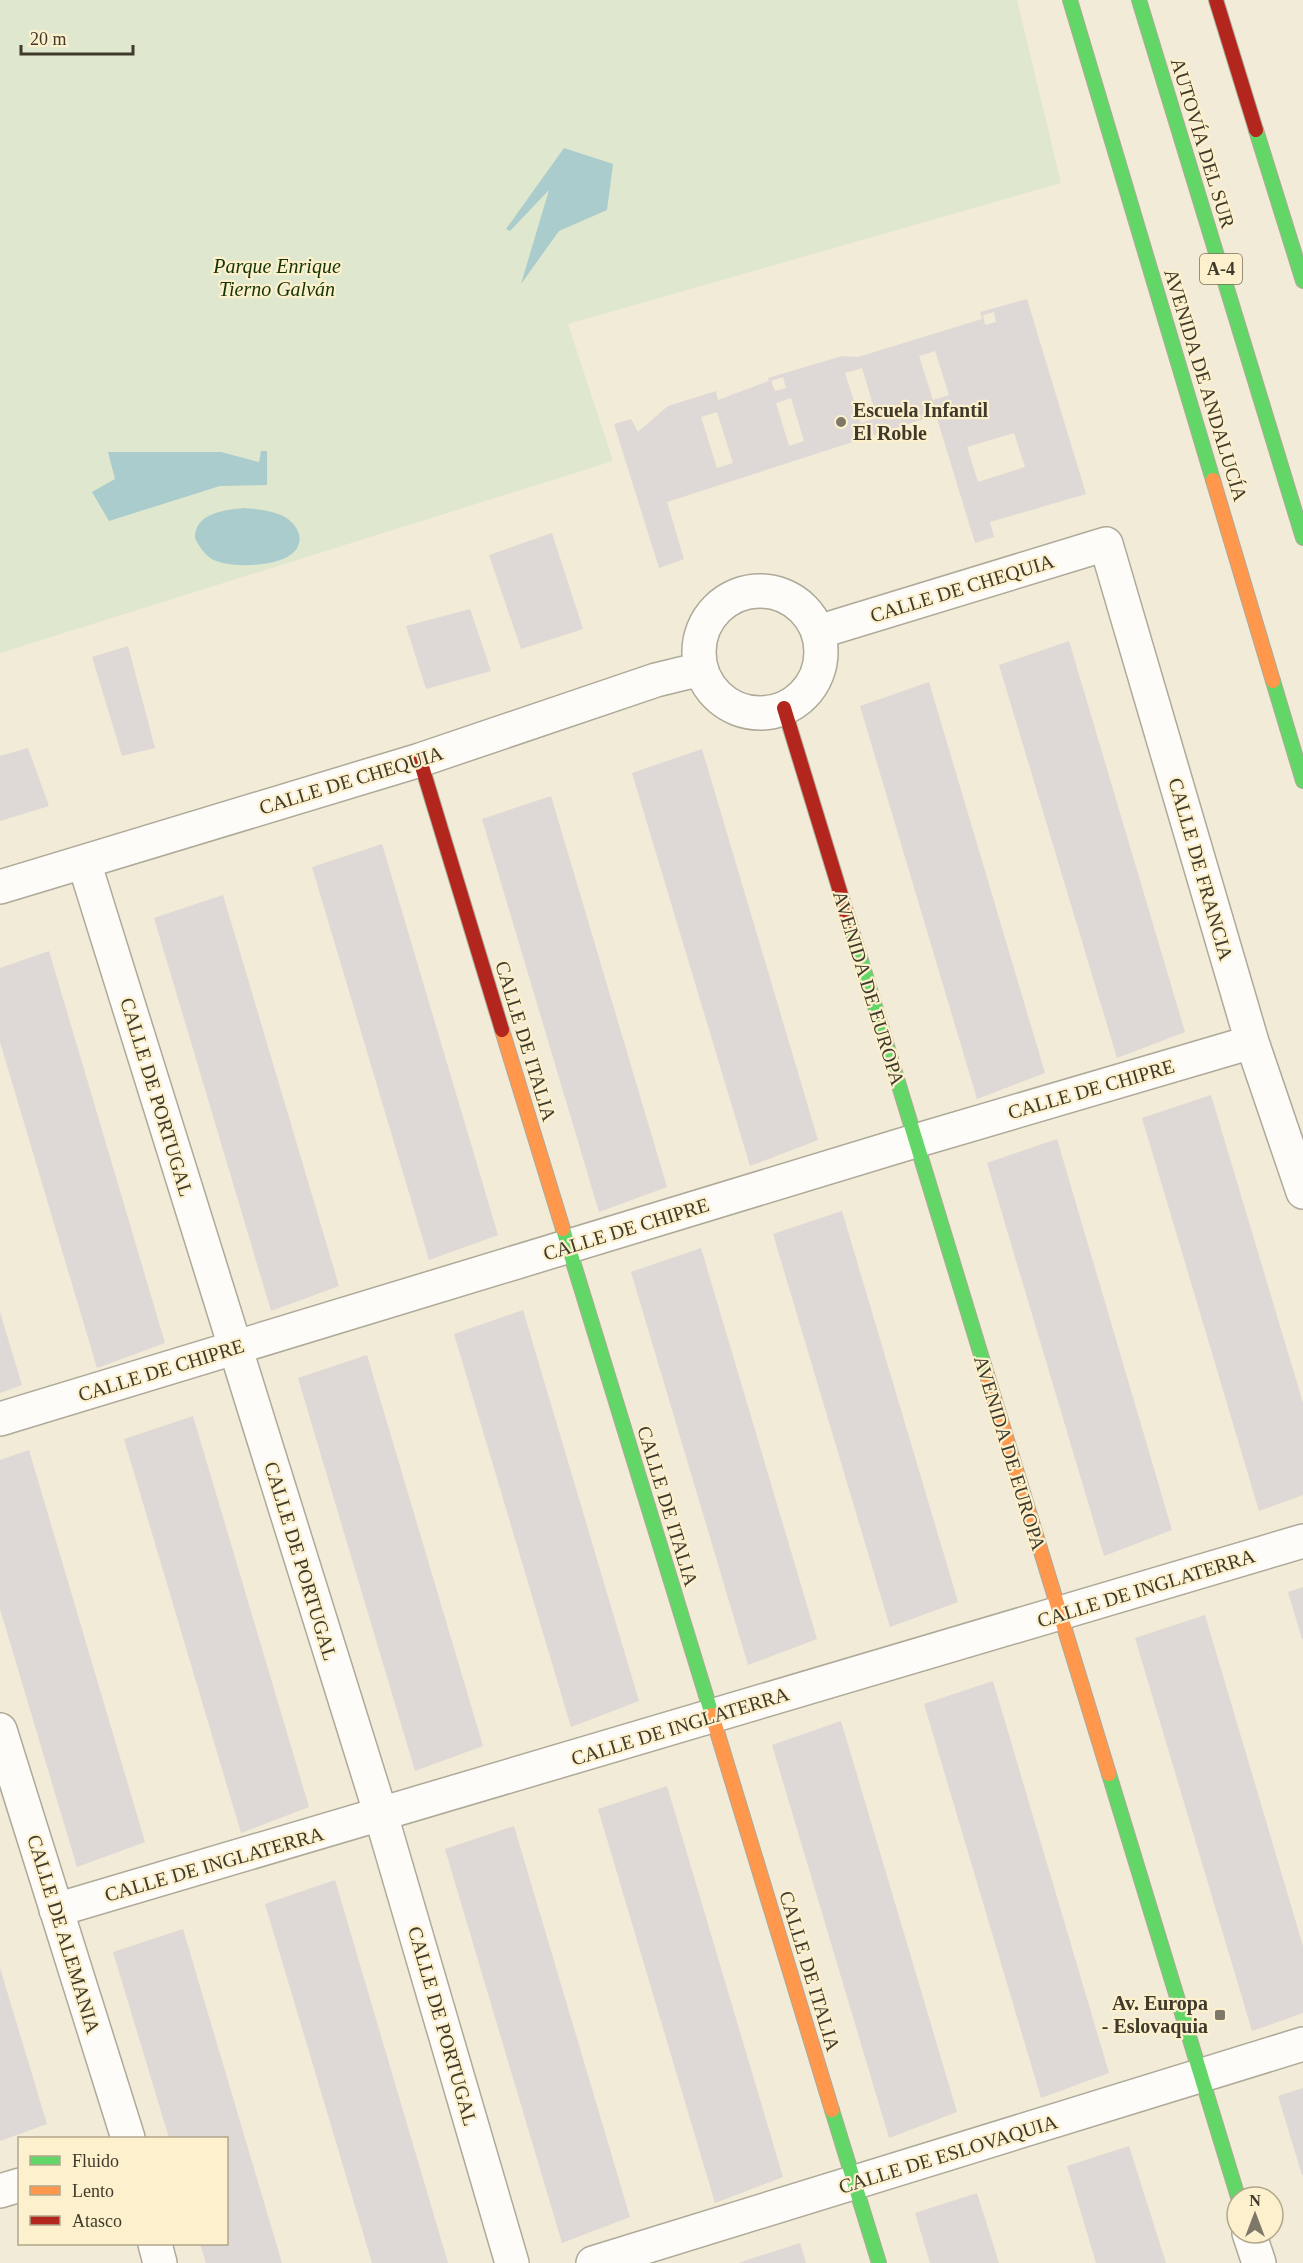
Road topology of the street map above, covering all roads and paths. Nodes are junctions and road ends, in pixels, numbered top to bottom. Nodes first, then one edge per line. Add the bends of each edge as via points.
1 (1070, 0) edge
2 (1139, 0) edge
3 (1216, 0) edge
4 (1303, 281) edge
5 (1303, 538) edge
6 (1106, 544) joint
7 (818, 633) junction
8 (701, 669) junction
9 (784, 708) junction
10 (420, 760) junction
11 (1303, 781) edge
12 (84, 862) junction
13 (0, 887) edge
14 (1252, 1042) junction
15 (915, 1141) junction
16 (1303, 1192) edge
17 (569, 1247) junction
18 (235, 1348) junction
19 (0, 1419) edge
20 (1303, 1541) edge
21 (1059, 1614) junction
22 (712, 1716) junction
23 (0, 1730) edge
24 (381, 1815) junction
25 (56, 1910) junction
26 (1303, 2044) edge
27 (1201, 2076) junction
28 (127, 2137) edge
29 (855, 2184) junction
30 (1234, 2185) edge
31 (18, 2186) edge
32 (0, 2191) edge
33 (155, 2245) edge
34 (1254, 2245) edge
35 (160, 2263) edge
36 (512, 2263) edge
37 (593, 2263) edge
38 (879, 2263) edge
39 (1259, 2263) edge

1 - 11 main road, AVENIDA DE ANDALUCÍA
2 - 5 main road, AUTOVÍA DEL SUR / A-4
3 - 4 main road
6 - 7 street, CALLE DE CHEQUIA
6 - 14 street, CALLE DE FRANCIA
7 - 8 street via 799,604 776,594 750,591 719,606 708,619 701,635
7 - 9 street via 822,651 812,685 800,699
8 - 9 street via 719,698 734,707 768,713
8 - 10 street, CALLE DE CHEQUIA via 656,680
9 - 15 main road, AVENIDA DE EUROPA
10 - 12 street, CALLE DE CHEQUIA
10 - 17 main road, CALLE DE ITALIA
12 - 13 street, CALLE DE CHEQUIA
12 - 18 street, CALLE DE PORTUGAL
14 - 15 street, CALLE DE CHIPRE
14 - 16 street, CALLE DE FRANCIA
15 - 17 street, CALLE DE CHIPRE
15 - 21 main road, AVENIDA DE EUROPA
17 - 18 street, CALLE DE CHIPRE
17 - 22 main road, CALLE DE ITALIA
18 - 19 street, CALLE DE CHIPRE
18 - 24 street, CALLE DE PORTUGAL
20 - 21 street, CALLE DE INGLATERRA
21 - 22 street, CALLE DE INGLATERRA
21 - 27 main road, AVENIDA DE EUROPA
22 - 24 street, CALLE DE INGLATERRA
22 - 29 main road, CALLE DE ITALIA
23 - 25 street, CALLE DE ALEMANIA
24 - 25 street, CALLE DE INGLATERRA
24 - 36 street, CALLE DE PORTUGAL
25 - 28 street, CALLE DE ALEMANIA
26 - 27 street, CALLE DE ESLOVAQUIA
27 - 29 street, CALLE DE ESLOVAQUIA
27 - 30 main road, AVENIDA DE EUROPA
29 - 37 street, CALLE DE ESLOVAQUIA
29 - 38 main road, CALLE DE ITALIA
31 - 32 street
33 - 35 street
34 - 39 street

